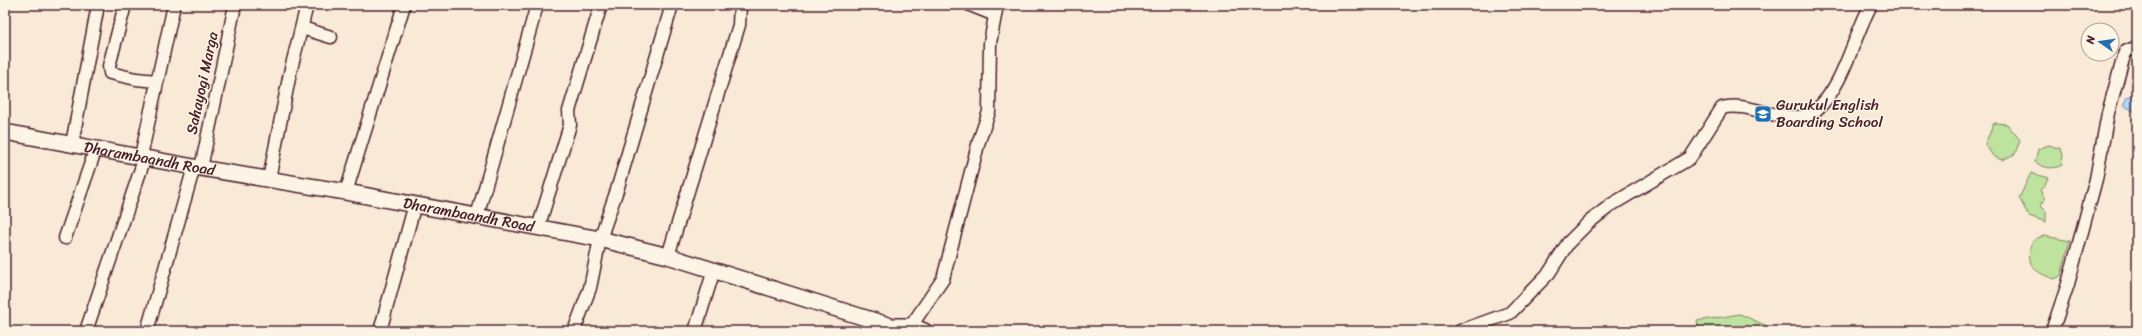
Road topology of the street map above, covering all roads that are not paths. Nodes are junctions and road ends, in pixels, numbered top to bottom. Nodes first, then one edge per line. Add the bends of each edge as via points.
1 (98, 5) edge
2 (125, 5) edge
3 (174, 5) edge
4 (235, 5) edge
5 (307, 5) edge
6 (404, 5) edge
7 (537, 5) edge
8 (601, 5) edge
9 (672, 5) edge
10 (740, 5) edge
11 (970, 5) edge
12 (1871, 5) edge
13 (996, 10) edge
14 (302, 28) junction
15 (331, 37) dead end
16 (2137, 47) edge
17 (157, 81) junction
18 (5, 132) edge
19 (72, 144) junction
20 (96, 148) junction
21 (143, 156) junction
22 (197, 168) junction
23 (269, 179) junction
24 (346, 192) junction
25 (415, 204) junction
26 (477, 216) junction
27 (538, 228) junction
28 (65, 238) dead end
29 (600, 239) junction
30 (668, 256) junction
31 (714, 270) junction
32 (890, 328) edge
33 (918, 329) edge
34 (86, 331) edge
35 (148, 331) edge
36 (380, 331) edge
37 (574, 331) edge
38 (695, 331) edge
39 (1460, 331) edge
40 (2052, 331) edge

1 - 19 street
2 - 17 street via 109,66 110,73
3 - 17 street
4 - 22 street, Sahayogi Marga
5 - 14 street
6 - 24 street
7 - 26 street
8 - 27 street via 569,112 570,125
9 - 29 street via 618,190
10 - 30 street via 739,25
11 - 13 street
12 - 39 street via 1857,30 1834,85 1816,110 1808,115 1790,118 1732,105 1722,108 1690,158 1588,223 1568,243 1549,273 1510,313
13 - 33 street via 990,43 989,112 943,280
14 - 15 street
14 - 23 street via 290,73
16 - 40 street via 2125,52 2108,112 2096,179 2068,284
17 - 21 street
18 - 19 main road, Dharambaandh Road
19 - 20 main road, Dharambaandh Road
20 - 21 main road, Dharambaandh Road
20 - 28 street
21 - 22 main road, Dharambaandh Road
21 - 34 street
22 - 23 main road, Dharambaandh Road
22 - 35 street, Sahayogi Marga
23 - 24 main road, Dharambaandh Road
24 - 25 main road, Dharambaandh Road
25 - 26 main road, Dharambaandh Road
25 - 36 street
26 - 27 main road, Dharambaandh Road
27 - 29 main road, Dharambaandh Road
29 - 30 main road, Dharambaandh Road
29 - 37 street via 590,288
30 - 31 main road, Dharambaandh Road
31 - 32 main road, Dharambaandh Road
31 - 38 street
32 - 33 main road, Dharambaandh Road

